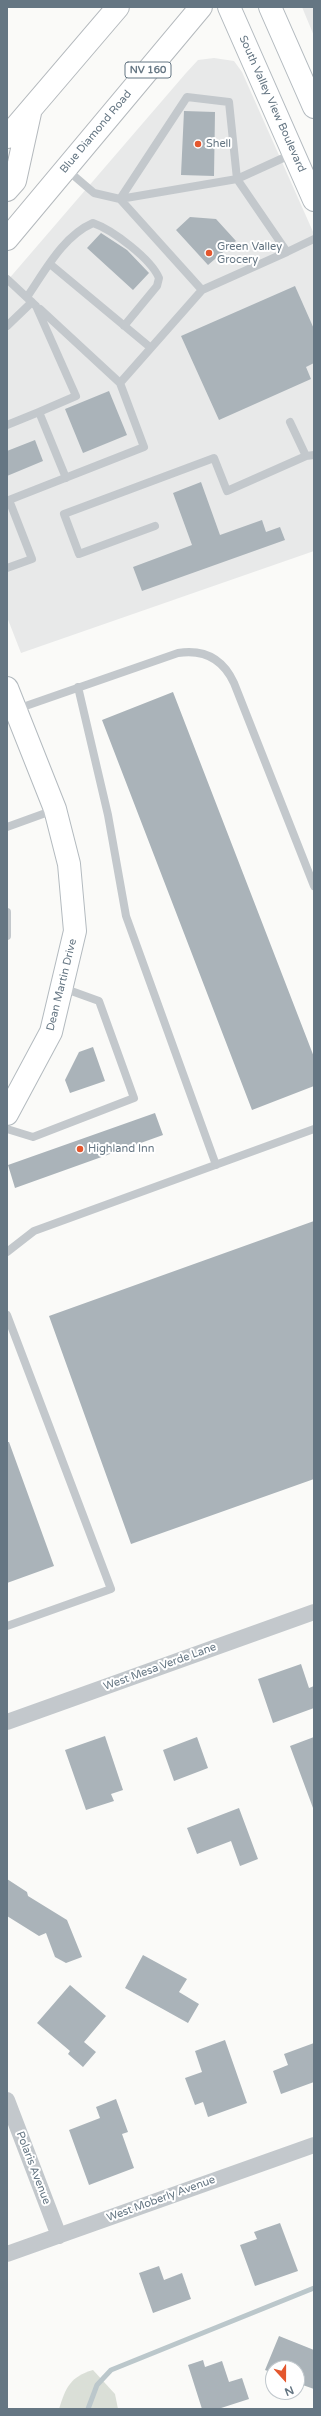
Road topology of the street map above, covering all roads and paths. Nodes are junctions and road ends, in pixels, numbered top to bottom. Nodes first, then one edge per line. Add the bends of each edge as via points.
1 (118, 7) edge
2 (201, 7) edge
3 (229, 7) edge
4 (270, 7) edge
5 (314, 107) edge
6 (31, 110) junction
7 (7, 137) edge
8 (293, 153) junction
9 (66, 168) junction
10 (237, 179) junction
11 (7, 190) edge
12 (120, 199) junction
13 (314, 200) edge
14 (7, 238) edge
15 (314, 239) edge
16 (287, 252) junction
17 (50, 264) junction
18 (7, 279) edge
19 (202, 290) junction
20 (32, 302) junction
21 (7, 326) edge
22 (124, 326) junction
23 (151, 348) junction
24 (120, 383) junction
25 (38, 412) junction
26 (290, 422) dead end
27 (7, 425) edge
28 (310, 455) edge
29 (66, 478) junction
30 (155, 526) dead end
31 (7, 568) edge
32 (78, 687) junction
33 (7, 688) edge
34 (16, 710) junction
35 (55, 809) junction
36 (7, 827) edge
37 (314, 886) edge
38 (7, 912) edge
39 (7, 936) edge
40 (63, 988) junction
41 (7, 1114) edge
42 (7, 1129) edge
43 (314, 1129) edge
44 (216, 1165) junction
45 (7, 1252) edge
46 (7, 1315) edge
47 (314, 1612) edge
48 (7, 1626) edge
49 (7, 1722) edge
50 (7, 2100) edge
51 (314, 2144) edge
52 (59, 2236) junction
53 (7, 2254) edge

1 - 6 main road
2 - 9 main road, Blue Diamond Road / NV 160
3 - 8 main road, South Valley View Boulevard
4 - 5 main road
6 - 7 main road
6 - 11 main road via 15,181
8 - 10 lane
8 - 13 main road, South Valley View Boulevard
9 - 12 lane via 94,193
9 - 14 main road, Blue Diamond Road / NV 160
10 - 12 lane
10 - 12 lane via 229,102 187,97
10 - 16 lane
12 - 19 lane
15 - 16 lane
16 - 19 lane
17 - 20 lane
17 - 22 lane
17 - 22 lane via 70,238 82,227 93,222 106,228 155,268 160,278 157,286
18 - 20 lane
19 - 23 lane
20 - 21 lane
20 - 24 lane
20 - 25 lane via 76,396
22 - 23 lane
23 - 24 lane
24 - 29 lane via 144,448
25 - 27 lane
25 - 29 lane
26 - 28 lane
28 - 30 lane via 227,491 214,458 64,514 79,554
29 - 31 lane via 9,500 32,559
32 - 34 lane
32 - 37 lane via 178,653 201,652 222,664 234,683
32 - 44 lane via 108,815 126,916
33 - 34 main road, Dean Martin Drive
34 - 35 main road, Dean Martin Drive
35 - 36 lane
35 - 40 main road, Dean Martin Drive via 69,864 75,932
38 - 39 lane
40 - 41 main road, Dean Martin Drive via 51,1032
40 - 42 lane via 99,1001 134,1098 33,1137
43 - 44 lane
44 - 45 lane via 34,1231
46 - 48 lane via 111,1589
47 - 49 street, West Mesa Verde Lane
50 - 52 street, Polaris Avenue
51 - 52 street, West Moberly Avenue
52 - 53 street, West Moberly Avenue

